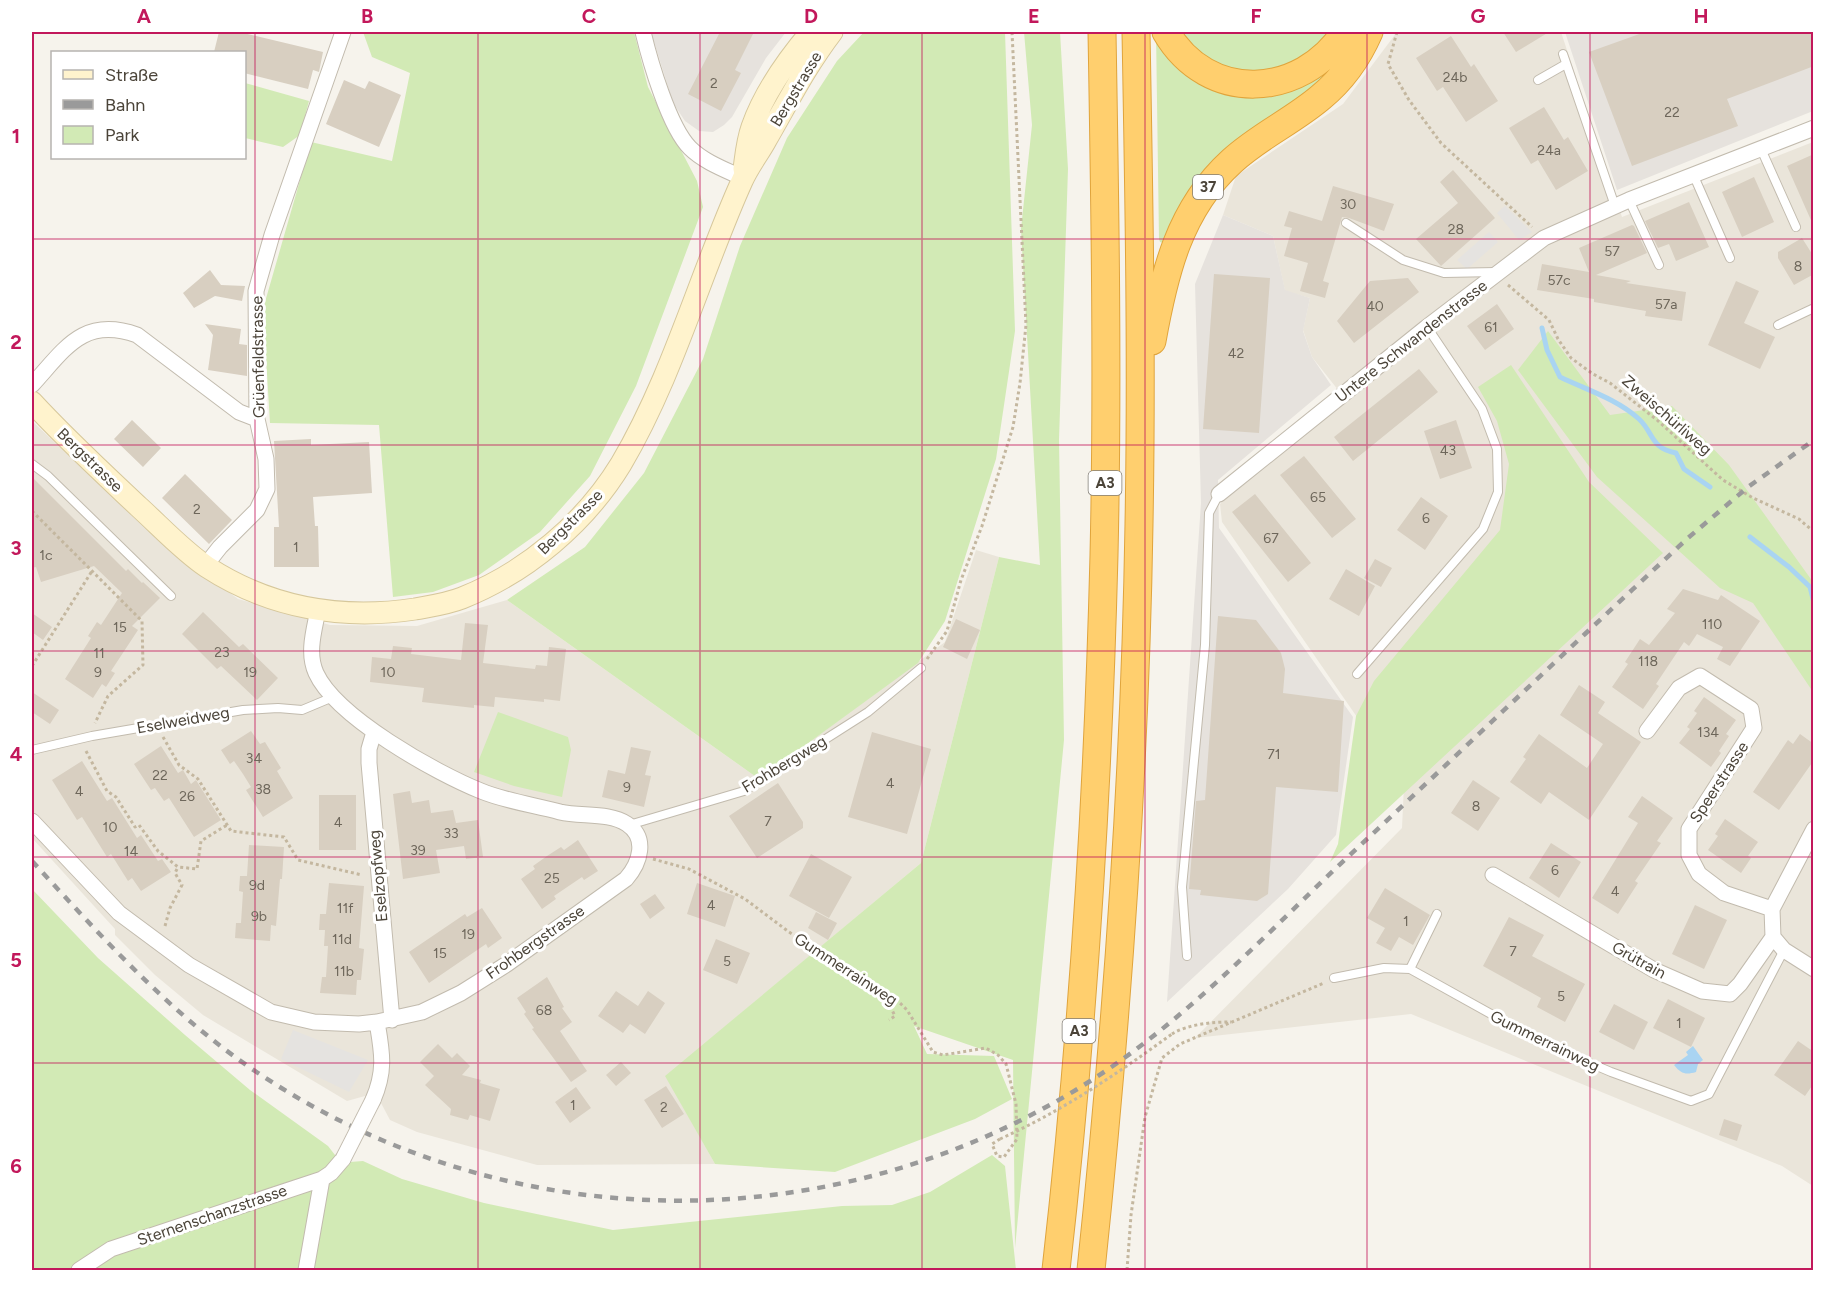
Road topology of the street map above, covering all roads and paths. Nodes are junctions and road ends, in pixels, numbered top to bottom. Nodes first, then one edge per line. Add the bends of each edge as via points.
1 (344, 32) edge
2 (643, 32) edge
3 (811, 32) edge
4 (832, 32) edge
5 (1012, 32) edge
6 (1086, 32) edge
7 (1102, 32) edge
8 (1136, 32) edge
9 (1166, 32) edge
10 (1345, 32) edge
11 (1369, 32) edge
12 (1397, 32) edge
13 (1563, 54) dead end
14 (1566, 64) junction
15 (1538, 81) dead end
16 (1814, 128) edge
17 (1761, 149) junction
18 (1104, 174) junction
19 (1693, 174) junction
20 (743, 178) junction
21 (1622, 202) junction
22 (1346, 223) dead end
23 (1796, 227) dead end
24 (1544, 238) junction
25 (1730, 258) dead end
26 (1659, 265) dead end
27 (1497, 272) junction
28 (1814, 308) edge
29 (1778, 325) dead end
30 (1427, 327) junction
31 (32, 385) edge
32 (1141, 401) junction
33 (32, 402) edge
34 (257, 418) junction
35 (32, 464) edge
36 (1219, 494) joint
37 (32, 512) edge
38 (1814, 532) edge
39 (205, 566) junction
40 (92, 572) junction
41 (171, 596) dead end
42 (318, 610) junction
43 (32, 666) edge
44 (921, 668) joint
45 (1357, 674) dead end
46 (333, 697) junction
47 (155, 725) junction
48 (1647, 731) dead end
49 (374, 732) junction
50 (92, 736) junction
51 (79, 739) junction
52 (32, 750) edge
53 (32, 821) edge
54 (227, 825) junction
55 (630, 825) junction
56 (1814, 829) edge
57 (640, 855) junction
58 (178, 867) junction
59 (1493, 875) dead end
60 (378, 879) junction
61 (1772, 909) junction
62 (1437, 914) dead end
63 (1773, 937) junction
64 (160, 945) junction
65 (1784, 950) junction
66 (1187, 956) dead end
67 (1410, 969) junction
68 (1814, 969) edge
69 (1334, 978) joint
70 (881, 988) junction
71 (889, 1020) dead end
72 (384, 1021) junction
73 (1235, 1022) junction
74 (373, 1100) joint
75 (322, 1179) junction
76 (79, 1270) edge
77 (306, 1270) edge
78 (1056, 1270) edge
79 (1091, 1270) edge
80 (1127, 1270) edge

1 - 34 street, Grüenfeldstrasse via 256,291
2 - 20 street via 678,133 692,150
3 - 20 main road, Bergstrasse via 768,94 752,126
4 - 20 main road, Bergstrasse via 802,73
5 - 44 path via 1026,325 1020,383 1013,427 947,631
6 - 18 highway
7 - 18 highway, A3
8 - 32 highway, A3
9 - 10 highway via 1184,56 1203,70 1232,82 1251,84 1286,80 1308,70
11 - 32 highway, 37 via 1353,63 1331,88 1232,161 1197,201 1166,272
12 - 24 path via 1388,64 1409,100 1441,143
13 - 14 lane
14 - 15 lane
14 - 21 lane
16 - 17 street, Untere Schwandenstrasse
17 - 19 street, Untere Schwandenstrasse
17 - 23 lane
18 - 78 highway, A3 via 1106,415 1101,666 1088,919
19 - 21 street, Untere Schwandenstrasse
19 - 25 lane
20 - 42 main road, Bergstrasse via 639,429 606,486 573,524 508,576 460,599 392,612 350,614
21 - 24 street, Untere Schwandenstrasse
21 - 26 lane
22 - 27 lane via 1403,260 1433,270
24 - 27 street, Untere Schwandenstrasse
27 - 30 street, Untere Schwandenstrasse
27 - 38 path, Zweischürliweg via 1549,320 1570,358 1657,420 1723,480 1799,519
28 - 29 lane
30 - 36 street, Untere Schwandenstrasse
30 - 45 lane via 1482,409 1497,449 1498,492 1483,529
31 - 34 street via 75,339 106,328 123,330 137,335 239,412
32 - 79 highway, A3 via 1130,784 1116,1009
33 - 39 main road, Bergstrasse
34 - 39 street, Grüenfeldstrasse via 266,459 267,489 257,510
35 - 41 lane
36 - 66 lane via 1209,513 1205,645 1182,887
37 - 40 path
39 - 42 main road, Bergstrasse via 276,600
40 - 43 path
40 - 50 path via 142,621 143,665 108,696
42 - 46 street via 312,655 315,672
44 - 55 lane, Frohbergweg via 868,712 744,791
46 - 47 lane, Eselweidweg via 302,710 243,710
46 - 49 street
47 - 50 lane, Eselweidweg
47 - 54 path via 180,765 198,779
48 - 61 street, Speerstrasse via 1679,688 1700,676 1751,709 1754,728 1689,829 1689,855 1699,874 1724,893
49 - 55 street via 444,774 483,792
49 - 60 street, Eselzopfweg via 369,763
50 - 51 lane, Eselweidweg
51 - 52 lane, Eselweidweg
51 - 58 path via 107,791 116,796 135,827 139,825 158,851
53 - 64 street, Frohbergstrasse via 119,913
54 - 58 path via 201,841 197,869
54 - 60 path via 231,831 284,837 298,860
55 - 57 street via 640,844
56 - 61 street
57 - 70 path, Gummerrainweg via 689,869 745,899 789,932
57 - 72 street, Frohbergstrasse via 626,879 507,964 422,1012
58 - 64 path via 175,873 182,885 170,908
59 - 63 street, Grütrain via 1654,970 1702,991 1730,994
60 - 72 street, Eselzopfweg
61 - 63 street
62 - 67 lane
63 - 65 street
64 - 72 street, Frohbergstrasse via 271,1012 314,1022
65 - 67 lane, Gummerrainweg via 1709,1094 1691,1101 1545,1044
65 - 68 street
67 - 69 lane, Gummerrainweg via 1384,968
69 - 73 path, Gummerrainweg
70 - 71 path via 895,1016
70 - 73 path, Gummerrainweg, bridge via 906,1010 933,1052 943,1055 986,1048 1006,1064 1016,1104 1017,1139 1004,1157 997,1155 992,1144 1000,1139 1038,1122 1095,1088 1172,1034
72 - 74 street, Eselzopfweg via 380,1082
73 - 80 path, Gummerrainweg via 1180,1044 1162,1058 1145,1118
74 - 75 street, Sternenschanzstrasse, bridge via 343,1159
75 - 76 street, Sternenschanzstrasse via 111,1249
75 - 77 street

